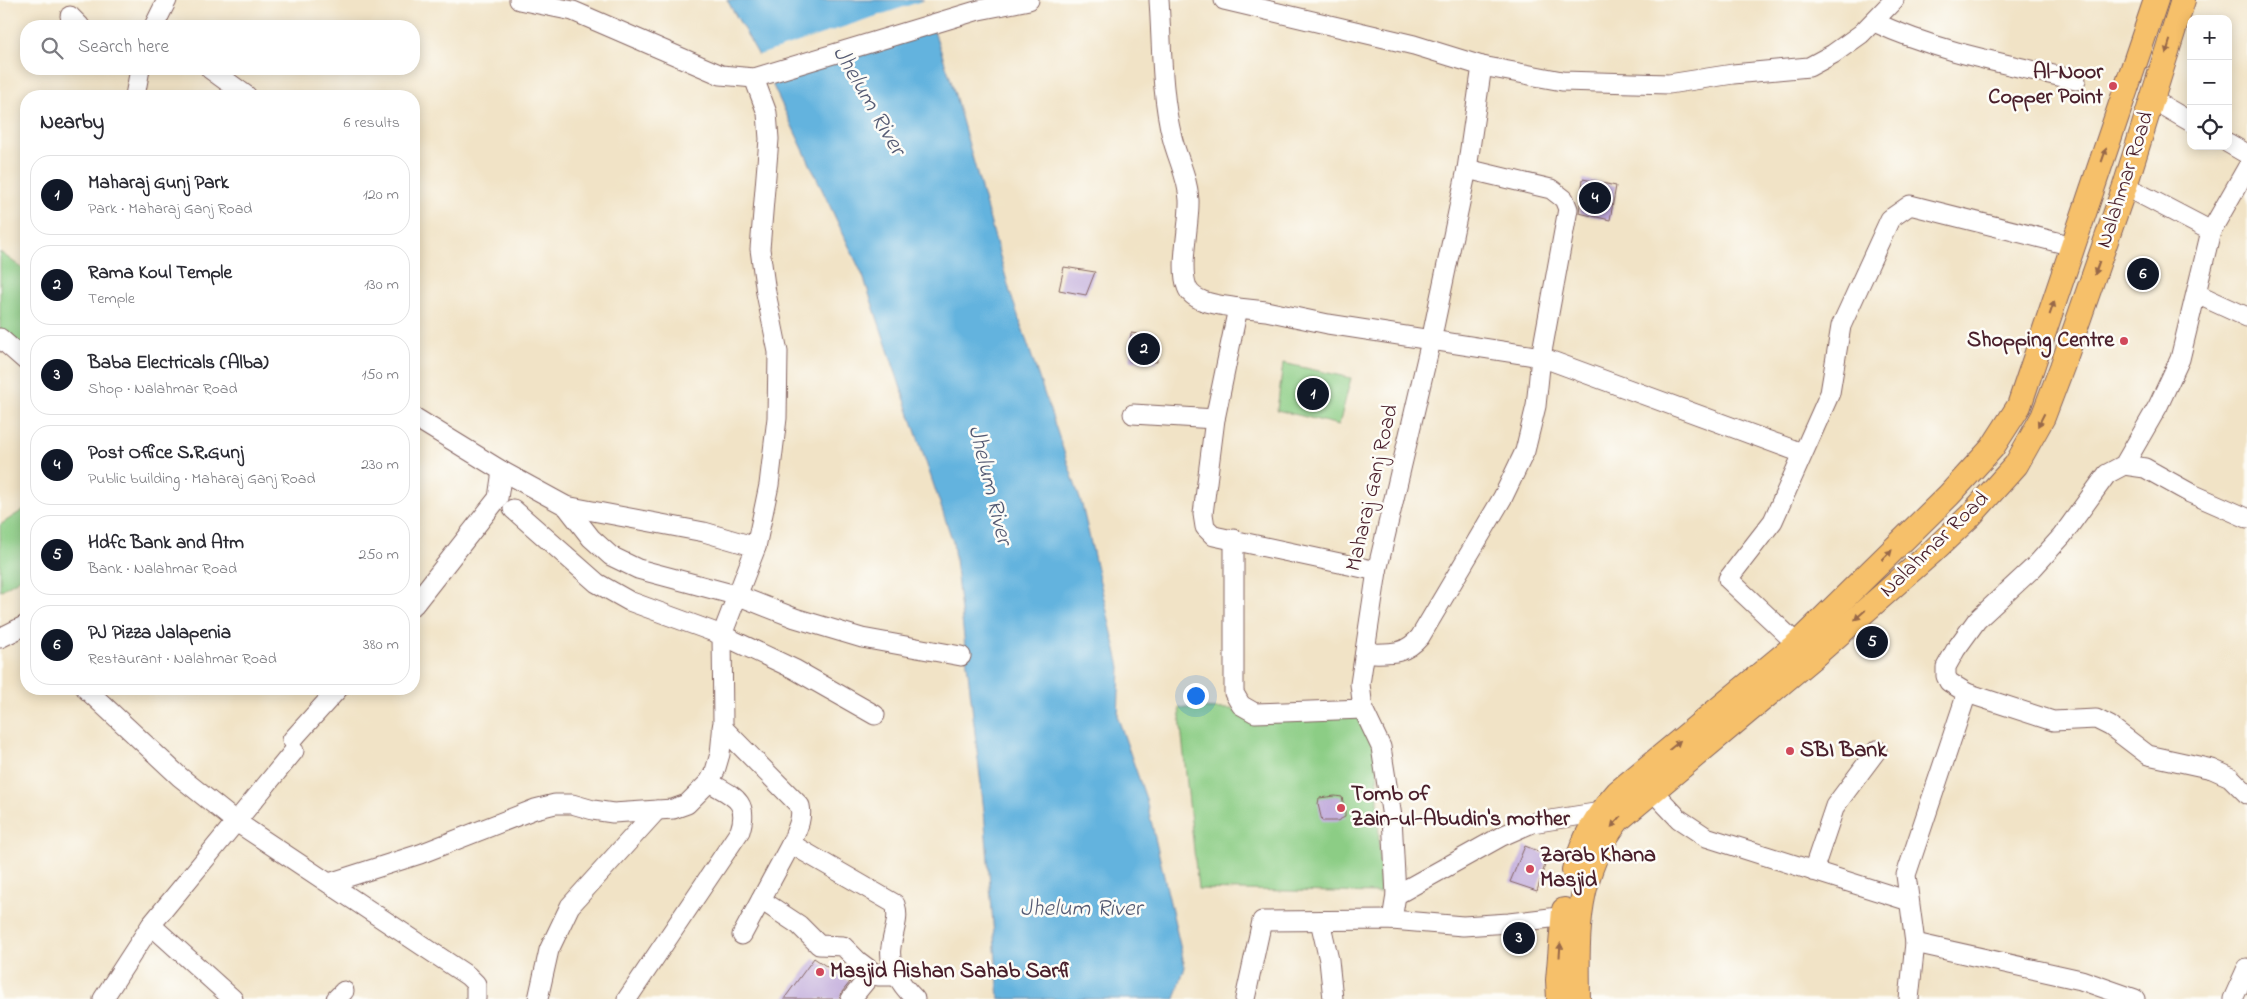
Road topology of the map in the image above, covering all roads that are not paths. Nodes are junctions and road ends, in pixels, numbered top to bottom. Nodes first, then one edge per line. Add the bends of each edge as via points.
1 (167, 0) edge
2 (519, 0) edge
3 (1029, 0) edge
4 (1159, 0) edge
5 (1224, 0) edge
6 (1894, 0) edge
7 (2156, 0) edge
8 (2183, 0) edge
9 (157, 20) edge
10 (1874, 22) junction
11 (1482, 66) junction
12 (136, 75) edge
13 (218, 75) edge
14 (754, 78) junction
15 (2076, 80) dead end
16 (135, 90) edge
17 (239, 90) edge
18 (2152, 100) junction
19 (2187, 120) edge
20 (2232, 148) edge
21 (2246, 166) edge
22 (1467, 169) junction
23 (2125, 186) junction
24 (2211, 231) junction
25 (2073, 246) junction
26 (2197, 294) junction
27 (1238, 308) junction
28 (2247, 317) edge
29 (0, 338) edge
30 (1432, 341) junction
31 (20, 356) edge
32 (1541, 357) junction
33 (1133, 414) dead end
34 (1216, 419) junction
35 (420, 421) edge
36 (1802, 454) junction
37 (2124, 465) junction
38 (502, 471) junction
39 (566, 506) junction
40 (513, 509) dead end
41 (2247, 518) edge
42 (1234, 539) junction
43 (756, 546) junction
44 (1377, 571) junction
45 (739, 596) junction
46 (420, 598) edge
47 (20, 631) edge
48 (722, 635) junction
49 (0, 638) edge
50 (1797, 644) junction
51 (1365, 653) junction
52 (961, 656) dead end
53 (1967, 693) junction
54 (92, 695) edge
55 (333, 695) edge
56 (1363, 709) junction
57 (875, 715) dead end
58 (722, 727) junction
59 (1878, 750) dead end
60 (709, 782) junction
61 (1645, 783) junction
62 (2247, 794) edge
63 (657, 810) junction
64 (1601, 812) junction
65 (235, 821) junction
66 (791, 844) junction
67 (1813, 871) junction
68 (329, 883) junction
69 (1396, 895) junction
70 (761, 900) junction
71 (1909, 901) junction
72 (1571, 915) junction
73 (1392, 920) junction
74 (1320, 921) junction
75 (151, 926) junction
76 (742, 935) dead end
77 (1915, 943) junction
78 (2247, 968) edge
79 (874, 972) junction
80 (897, 976) junction
81 (103, 999) edge
82 (233, 999) edge
83 (476, 999) edge
84 (538, 999) edge
85 (627, 999) edge
86 (851, 999) edge
87 (915, 999) edge
88 (1245, 999) edge
89 (1333, 999) edge
90 (1559, 999) edge
91 (1578, 999) edge
92 (1909, 999) edge
93 (2135, 999) edge
94 (2233, 999) edge

1 - 9 street
2 - 14 street via 573,12 721,75
3 - 14 street via 979,10
4 - 27 street via 1167,106 1172,138 1183,167 1189,199 1187,288 1195,297
5 - 11 street via 1414,45
6 - 10 street
25 -> 7 main road, Nalahmar Road
8 -> 18 main road, Nalahmar Road
10 - 11 street via 1833,54 1809,67 1669,84 1562,81
10 - 15 street via 1941,49
11 - 22 street, Maharaj Ganj Road
12 - 16 street
13 - 17 street
14 - 43 street via 767,113 769,139 760,249 778,352 777,418
18 - 19 street
18 - 23 main road, Nalahmar Road
20 - 21 street
21 - 24 street
22 - 30 street, Maharaj Ganj Road
22 - 32 street via 1550,189 1564,199 1568,209
23 - 24 street
23 -> 61 main road, Nalahmar Road via 2043,417 2016,464 1970,516 1814,656
24 - 26 street
25 - 36 street via 1910,205 1890,219 1841,326 1830,394
50 -> 25 main road, Nalahmar Road via 1949,496 1992,448 2019,406
26 - 28 street
26 - 37 street via 2180,359 2158,406
27 - 30 street
27 - 34 street
29 - 31 street
30 - 32 street
30 - 44 street, Maharaj Ganj Road
32 - 36 street
32 - 51 street via 1536,406 1525,450 1503,497 1424,631 1411,647 1398,653
33 - 34 street
34 - 42 street via 1203,514 1205,526 1214,536
35 - 38 street
36 - 50 street via 1773,521 1728,579
37 - 41 street via 2145,468 2190,493
37 - 53 street via 2107,474 2062,536 1978,620 1956,649 1946,667 1946,676
38 - 39 street
38 - 46 street via 498,498
39 - 43 street via 704,532
39 - 45 street via 591,538 611,556 638,568
40 - 48 street via 598,583 629,601
42 - 44 street
42 - 56 street via 1234,693 1241,705 1256,713
43 - 45 street
44 - 51 street, Maharaj Ganj Road
45 - 48 street
45 - 52 street via 795,618 862,638
47 - 49 street
48 - 57 street via 794,669
48 - 58 street
61 -> 50 main road, Nalahmar Road
51 - 56 street, Maharaj Ganj Road via 1360,684
53 - 62 street via 2053,721 2096,719 2148,755 2212,769 2230,777
53 - 71 street via 1909,860 1906,875
54 - 65 street via 180,777
55 - 65 street
56 - 69 street, Maharaj Ganj Road via 1382,747 1392,818
58 - 60 street via 720,754
58 - 66 street via 800,806 800,824
59 - 67 street via 1835,806
60 - 63 street via 687,804
60 - 85 street via 741,805 744,816 740,831
61 - 64 main road via 1618,792
61 - 67 street via 1679,819 1706,837
61 -> 72 main road, Nalahmar Road via 1604,837
63 - 68 street via 613,813 572,804 555,804 420,854
63 - 84 street via 570,906 549,950
64 - 69 street via 1532,822
64 - 72 main road via 1584,838
65 - 68 street
65 - 75 street
66 - 70 street
66 - 80 street via 895,904 898,912 890,948
67 - 71 street
68 - 83 street via 468,976 476,984
69 - 73 street, Maharaj Ganj Road
70 - 76 street
70 - 79 street via 799,925 819,945 843,946
71 - 77 street
72 - 73 street via 1462,926
90 -> 72 main road via 1558,980
72 - 91 main road, Nalahmar Road
73 - 74 street
74 - 88 street via 1262,921
74 - 89 street
75 - 81 street
75 - 82 street
77 - 92 street
77 - 93 street via 2081,980
78 - 94 street
79 - 80 street via 878,976
79 - 86 street
80 - 87 street

